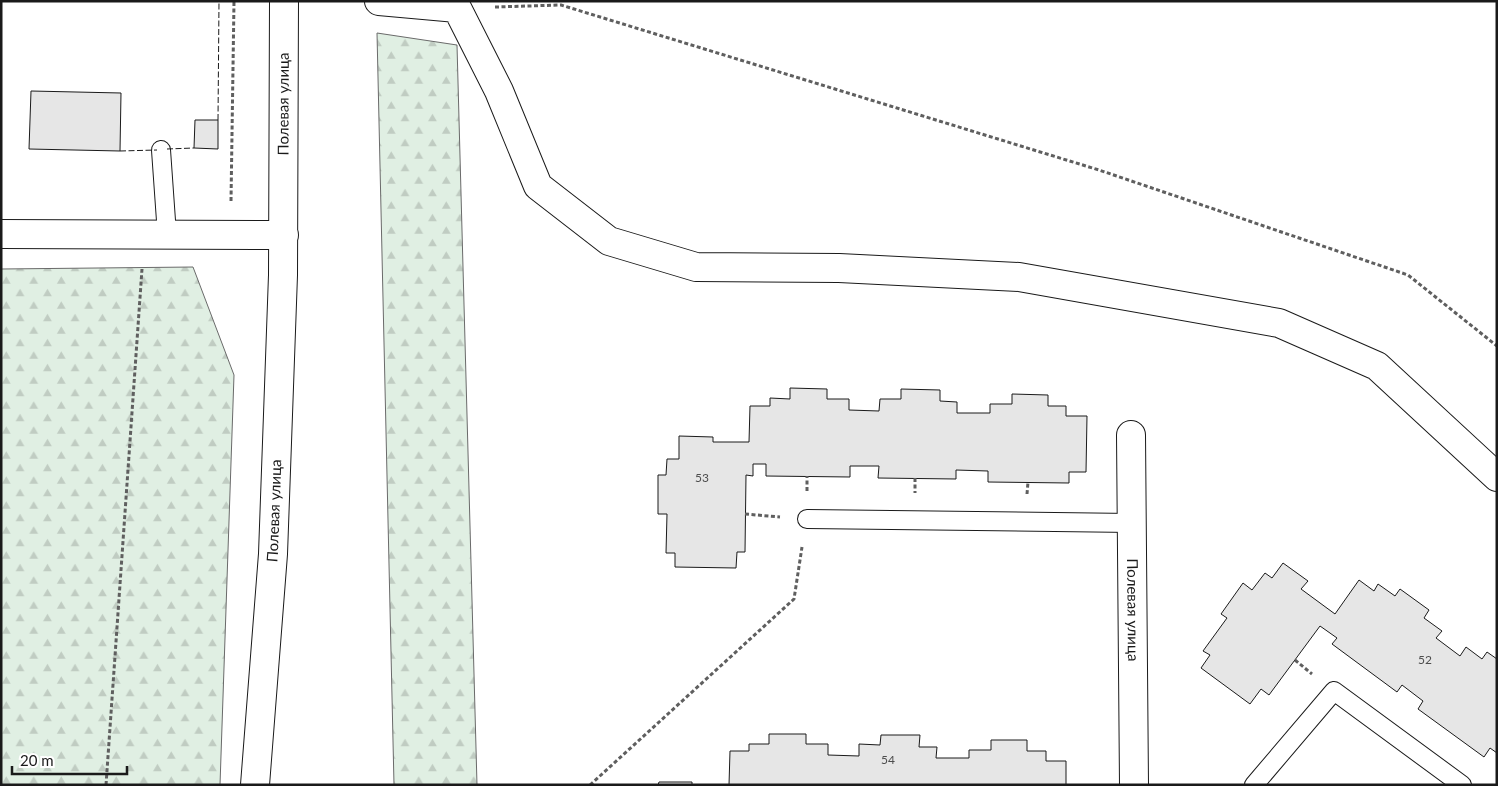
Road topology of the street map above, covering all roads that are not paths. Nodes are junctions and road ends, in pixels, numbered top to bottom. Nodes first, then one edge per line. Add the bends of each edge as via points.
1 (284, 1) edge
2 (379, 1) edge
3 (161, 150) dead end
4 (1, 234) edge
5 (156, 235) junction
6 (284, 235) junction
7 (1131, 435) dead end
8 (1497, 477) edge
9 (807, 519) road end
10 (1132, 523) junction
11 (254, 785) edge
12 (1134, 785) edge
13 (1254, 785) edge
14 (1462, 785) edge

1 - 6 street, Полевая улица
2 - 8 street via 457,8 499,91 538,186 609,241 696,267 839,268 1019,277 1279,323 1378,366
3 - 5 lane
4 - 5 street
5 - 6 street
6 - 11 street, Полевая улица via 273,554
7 - 10 street, Полевая улица
9 - 10 lane
10 - 12 street, Полевая улица
13 - 14 lane via 1334,691

